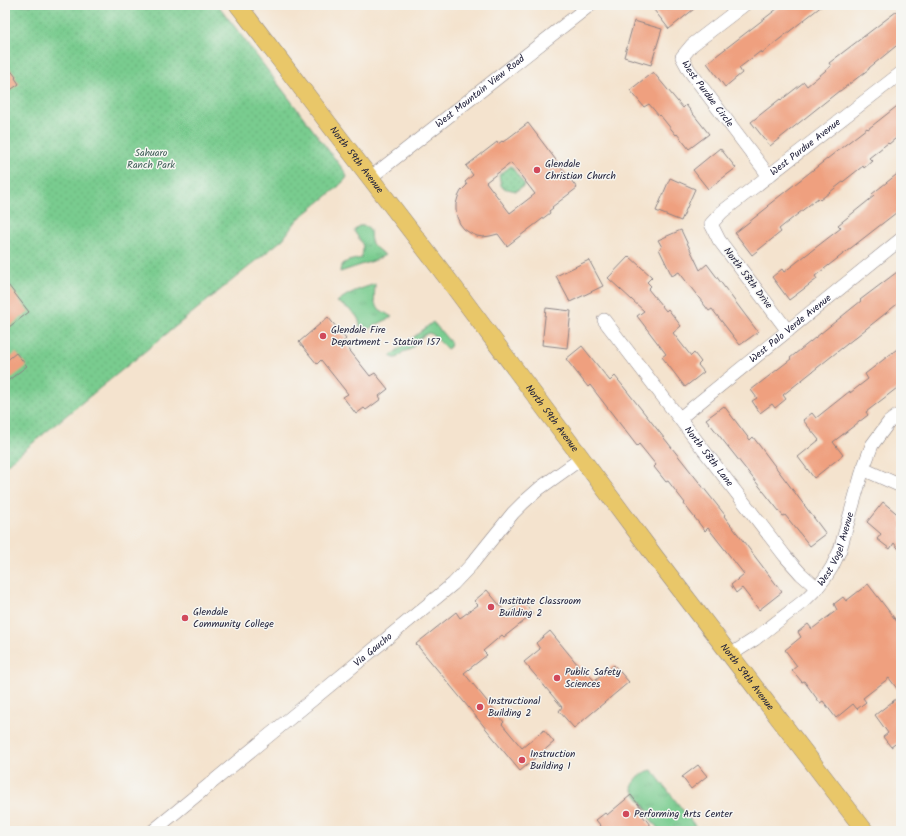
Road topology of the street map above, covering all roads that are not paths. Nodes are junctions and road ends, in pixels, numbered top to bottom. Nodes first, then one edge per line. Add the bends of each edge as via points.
1 (238, 5) edge
2 (590, 5) edge
3 (744, 5) edge
4 (901, 73) edge
5 (769, 176) junction
6 (370, 178) junction
7 (711, 224) joint
8 (901, 239) edge
9 (604, 320) dead end
10 (788, 331) junction
11 (901, 413) edge
12 (680, 418) junction
13 (582, 458) junction
14 (863, 469) junction
15 (901, 486) edge
16 (817, 588) junction
17 (730, 655) junction
18 (153, 831) edge
19 (865, 831) edge

1 - 6 main road, North 59th Avenue
2 - 6 street, West Mountain View Road
3 - 5 street, West Purdue Circle via 692,45 682,57 689,70
4 - 5 street, West Purdue Avenue
5 - 7 street, West Purdue Avenue via 722,212
6 - 13 main road, North 59th Avenue
7 - 10 street, North 58th Drive via 719,240
8 - 10 street, West Palo Verde Avenue
9 - 12 street, North 58th Lane
10 - 12 street, West Palo Verde Avenue
11 - 14 street, West Vogel Avenue via 889,422 872,445
12 - 16 street, North 58th Lane via 785,556
13 - 17 main road, North 59th Avenue
13 - 18 street, Via Gaucho via 523,503 453,584
14 - 15 street
14 - 16 street, West Vogel Avenue via 840,550
16 - 17 street, West Vogel Avenue via 755,639
17 - 19 main road, North 59th Avenue

